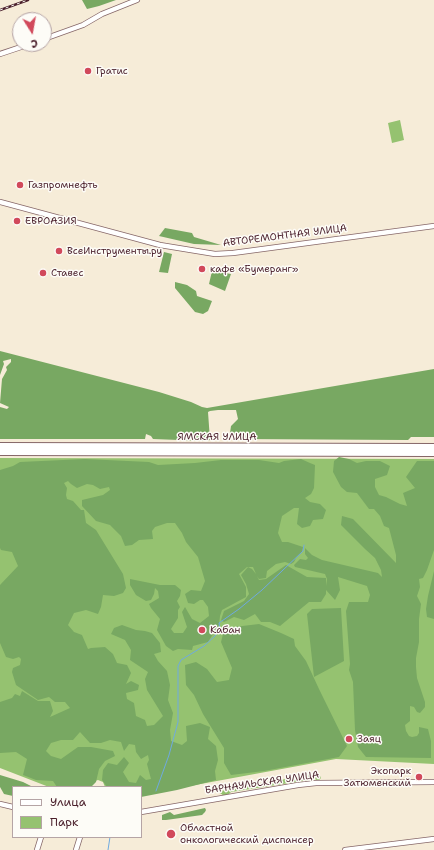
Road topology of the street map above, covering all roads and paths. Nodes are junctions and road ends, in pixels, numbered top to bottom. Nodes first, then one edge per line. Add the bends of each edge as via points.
1 (136, 0) edge
2 (52, 36) edge
3 (12, 50) edge
4 (0, 54) edge
5 (0, 202) edge
6 (434, 226) edge
7 (0, 446) edge
8 (434, 447) edge
9 (81, 450) junction
10 (0, 452) edge
11 (434, 453) edge
12 (434, 782) edge
13 (0, 804) edge
14 (12, 807) edge
15 (142, 812) edge
16 (41, 838) edge
17 (80, 838) edge
18 (434, 839) edge
19 (37, 850) edge
20 (76, 850) edge
21 (345, 850) edge

1 - 2 street via 83,25
3 - 4 street
5 - 6 street, АВТОРЕМОНТНАЯ УЛИЦА via 160,245 214,254
7 - 9 main road, ЯМСКАЯ УЛИЦА
8 - 9 main road, ЯМСКАЯ УЛИЦА
9 - 10 main road, ЯМСКАЯ УЛИЦА
9 - 11 main road, ЯМСКАЯ УЛИЦА
12 - 15 street, БАРНАУЛЬСКАЯ УЛИЦА via 310,784
13 - 14 street
16 - 19 street
17 - 20 street
18 - 21 street

